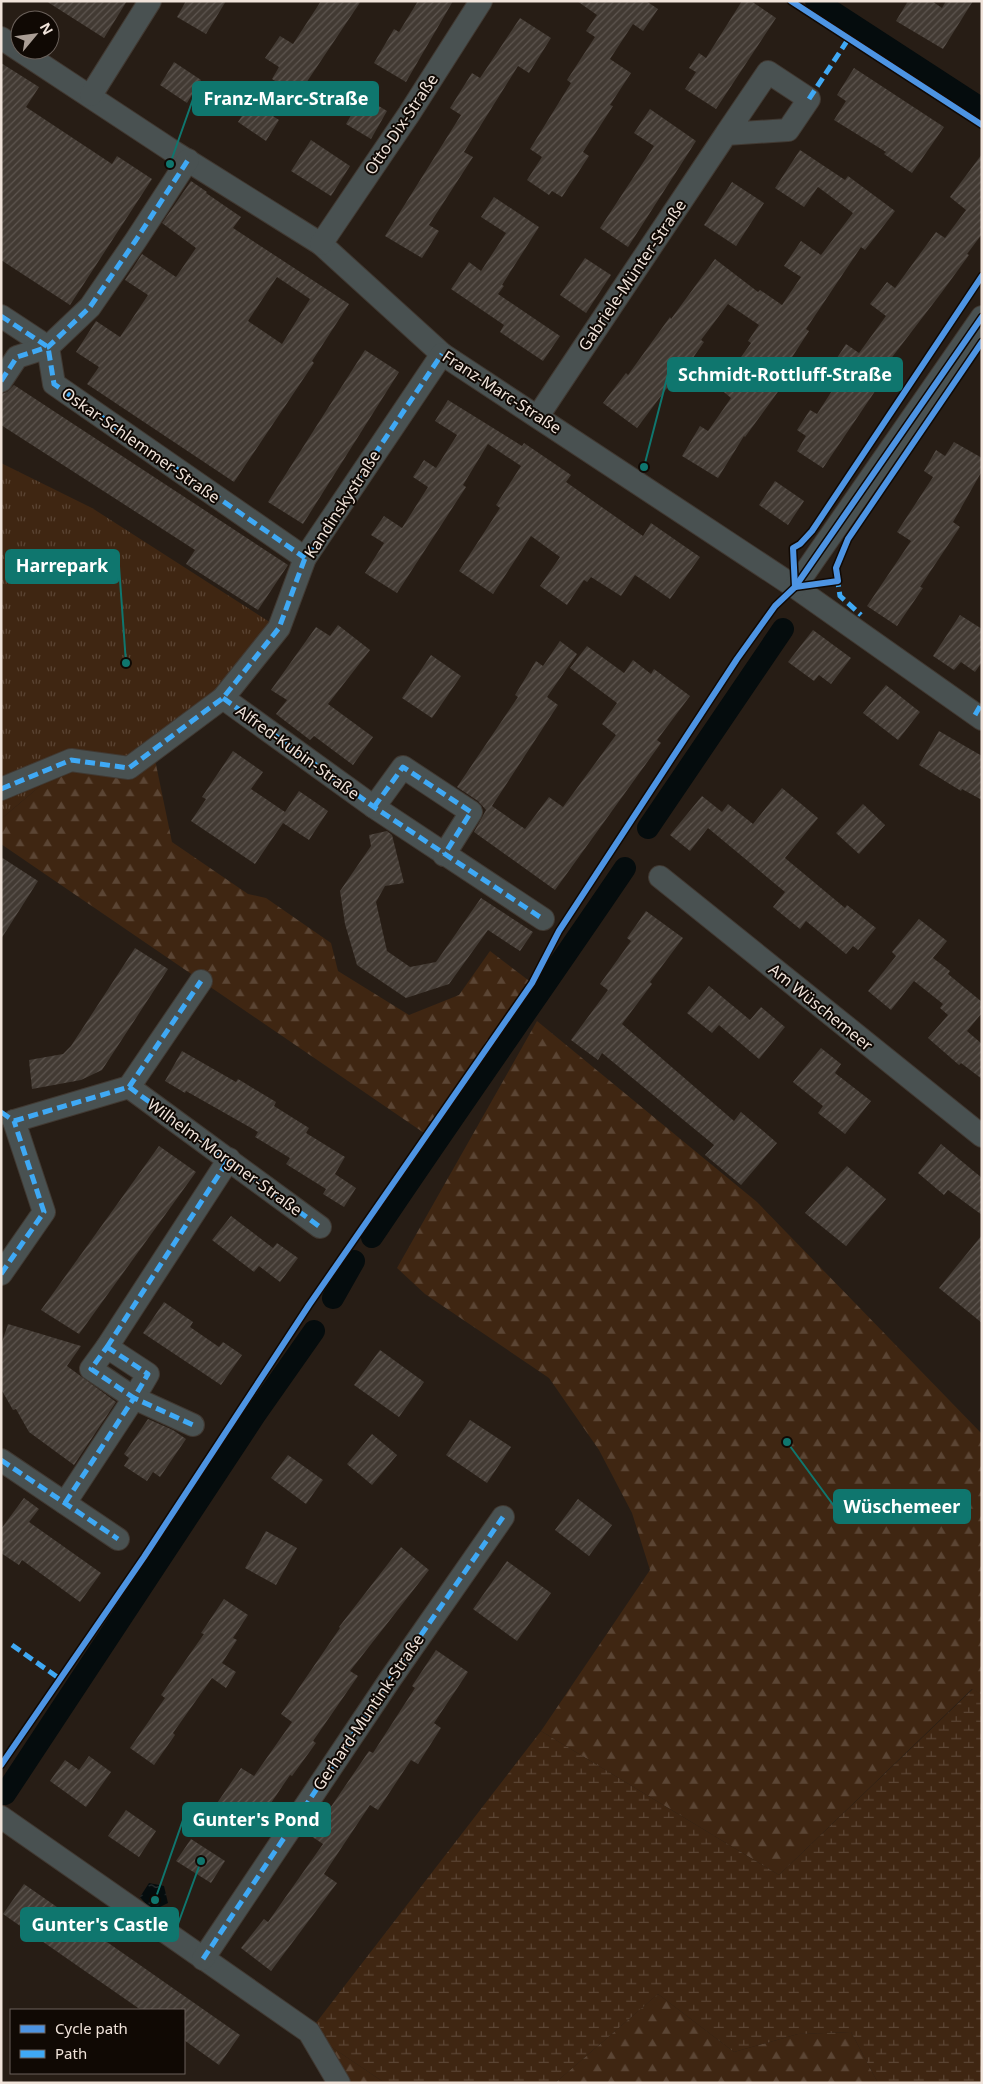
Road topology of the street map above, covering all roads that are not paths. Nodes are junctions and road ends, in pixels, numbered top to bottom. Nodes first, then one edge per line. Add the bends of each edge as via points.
1 (150, 1) edge
2 (483, 2) edge
3 (1, 38) edge
4 (91, 96) junction
5 (726, 134) dead end
6 (188, 160) junction
7 (321, 244) junction
8 (1, 316) edge
9 (982, 317) edge
10 (48, 347) junction
11 (442, 354) junction
12 (1, 381) edge
13 (538, 416) junction
14 (305, 558) junction
15 (795, 587) junction
16 (223, 698) junction
17 (979, 712) edge
18 (1, 789) edge
19 (374, 807) junction
20 (444, 855) junction
21 (660, 877) dead end
22 (543, 919) dead end
23 (201, 981) dead end
24 (129, 1086) junction
25 (8, 1116) edge
26 (982, 1136) edge
27 (229, 1159) junction
28 (320, 1227) dead end
29 (1, 1274) edge
30 (134, 1398) junction
31 (193, 1426) dead end
32 (1, 1460) edge
33 (65, 1503) junction
34 (503, 1517) dead end
35 (118, 1540) dead end
36 (1, 1817) edge
37 (203, 1959) junction
38 (339, 2083) edge

1 - 4 street
2 - 7 street, Otto-Dix-Straße
3 - 4 street, Franz-Marc-Straße
4 - 6 street, Franz-Marc-Straße
5 - 13 street, Gabriele-Münter-Straße
6 - 7 street, Franz-Marc-Straße
6 - 10 street via 90,307
7 - 11 street, Franz-Marc-Straße
8 - 10 street
9 - 15 street
10 - 12 street via 17,357
10 - 14 street, Oskar-Schlemmer-Straße via 54,384
11 - 13 street, Franz-Marc-Straße
11 - 14 street, Kandinskystraße
13 - 15 street, Franz-Marc-Straße
14 - 16 street, Kandinskystraße via 279,628
15 - 17 street, Franz-Marc-Straße
16 - 18 street, Kandinskystraße via 129,768 71,760
16 - 19 street, Alfred-Kubin-Straße
19 - 20 street, Alfred-Kubin-Straße
19 - 20 street, Alfred-Kubin-Straße via 403,767 471,812
20 - 22 street, Alfred-Kubin-Straße
21 - 26 street, Am Wüschemeer
23 - 24 street
24 - 25 street
24 - 27 street, Wilhelm-Morgner-Straße
25 - 29 street via 44,1212
27 - 28 street, Wilhelm-Morgner-Straße
27 - 30 street via 107,1347 148,1374
30 - 31 street
30 - 33 street
32 - 33 street
33 - 35 street
34 - 37 street, Gerhard-Muntink-Straße
36 - 37 street
37 - 38 street via 309,2032

